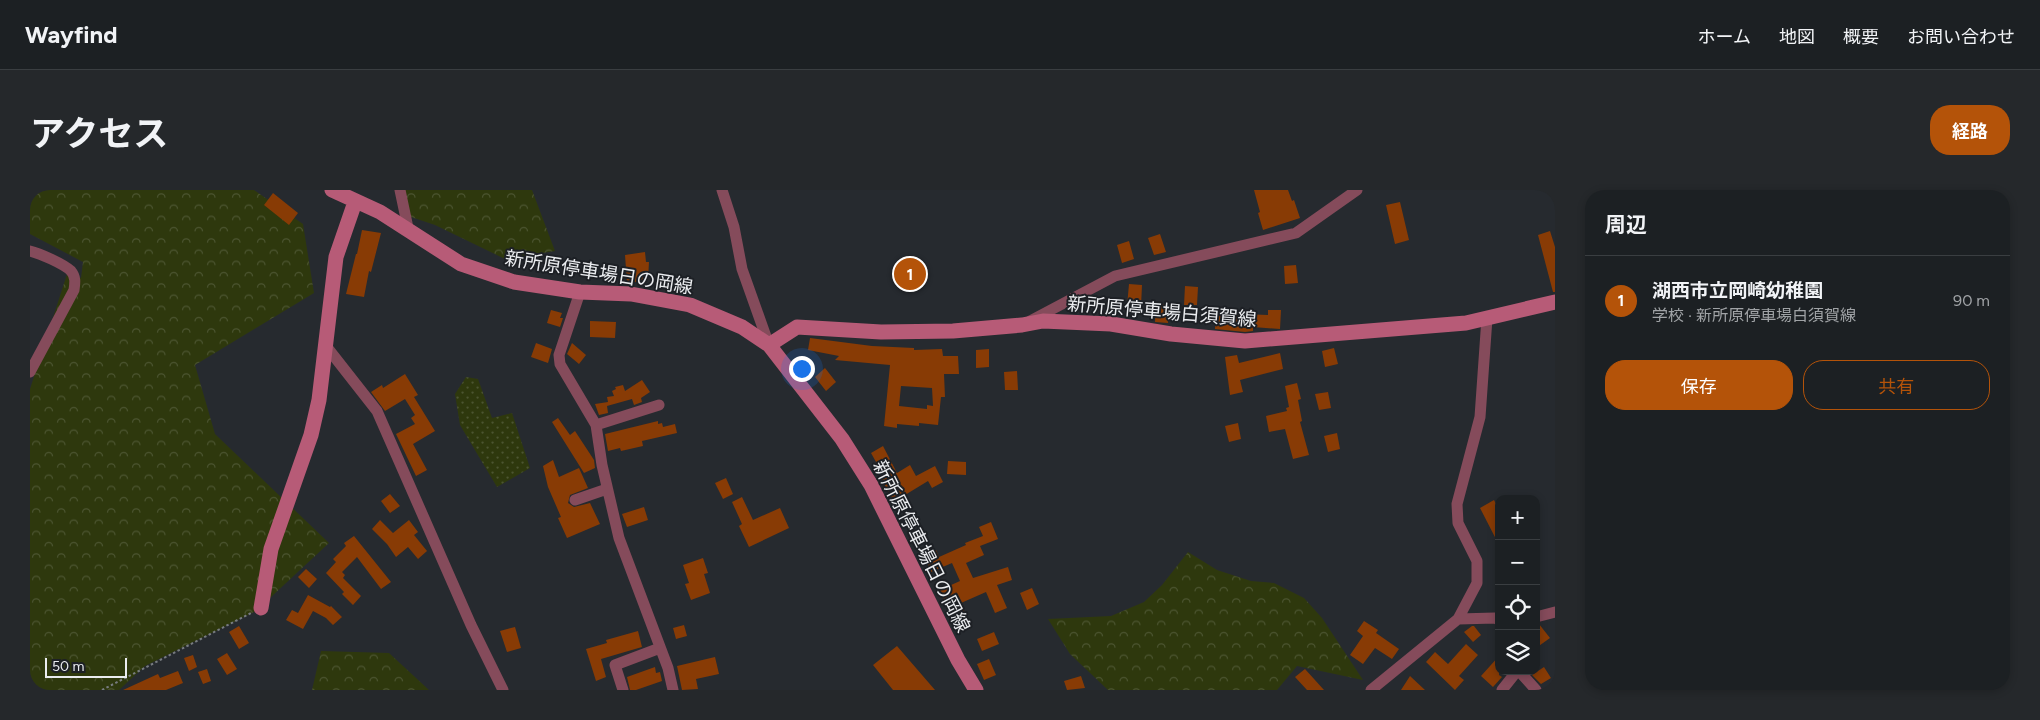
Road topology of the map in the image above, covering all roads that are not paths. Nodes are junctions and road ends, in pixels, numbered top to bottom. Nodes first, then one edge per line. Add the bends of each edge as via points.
1 (332, 190) edge
2 (400, 190) edge
3 (722, 190) edge
4 (1357, 190) edge
5 (355, 202) junction
6 (408, 228) junction
7 (30, 251) edge
8 (580, 292) junction
9 (1555, 302) edge
10 (1487, 318) junction
11 (1022, 325) junction
12 (768, 345) junction
13 (326, 346) junction
14 (30, 372) edge
15 (659, 405) dead end
16 (596, 425) junction
17 (607, 489) junction
18 (575, 500) dead end
19 (261, 608) road end
20 (1555, 612) edge
21 (1540, 616) edge
22 (1495, 618) edge
23 (1458, 620) junction
24 (660, 648) junction
25 (1515, 675) edge
26 (1522, 675) edge
27 (503, 690) edge
28 (623, 690) edge
29 (673, 690) edge
30 (976, 690) edge
31 (1371, 690) edge
32 (1502, 690) edge
33 (1536, 690) edge

1 - 5 main road, 新所原停車場日の岡線
2 - 6 street
3 - 12 street via 734,227 742,269
4 - 11 street via 1296,233 1115,276
5 - 6 main road, 新所原停車場日の岡線
5 - 13 main road via 336,256
6 - 8 main road, 新所原停車場日の岡線 via 461,264 514,282
7 - 14 street via 68,269 76,284
8 - 12 main road, 新所原停車場日の岡線 via 631,294 690,305 742,327
8 - 16 street via 559,355 560,364
9 - 10 main road, 新所原停車場白須賀線
10 - 11 main road, 新所原停車場白須賀線 via 1466,323 1245,341 1111,324 1043,321
10 - 23 street via 1480,417 1458,504 1458,523 1477,561 1477,583
11 - 12 main road, 新所原停車場白須賀線 via 953,331 881,332 797,327
12 - 30 main road, 新所原停車場日の岡線 via 842,439 871,485
13 - 19 main road via 311,435 271,549
13 - 27 street via 377,412
15 - 16 street
16 - 17 street
17 - 18 street
17 - 24 street via 619,538
20 - 21 street
22 - 23 street
23 - 31 street
24 - 28 street via 615,665
24 - 29 street
25 - 32 street
26 - 33 street

